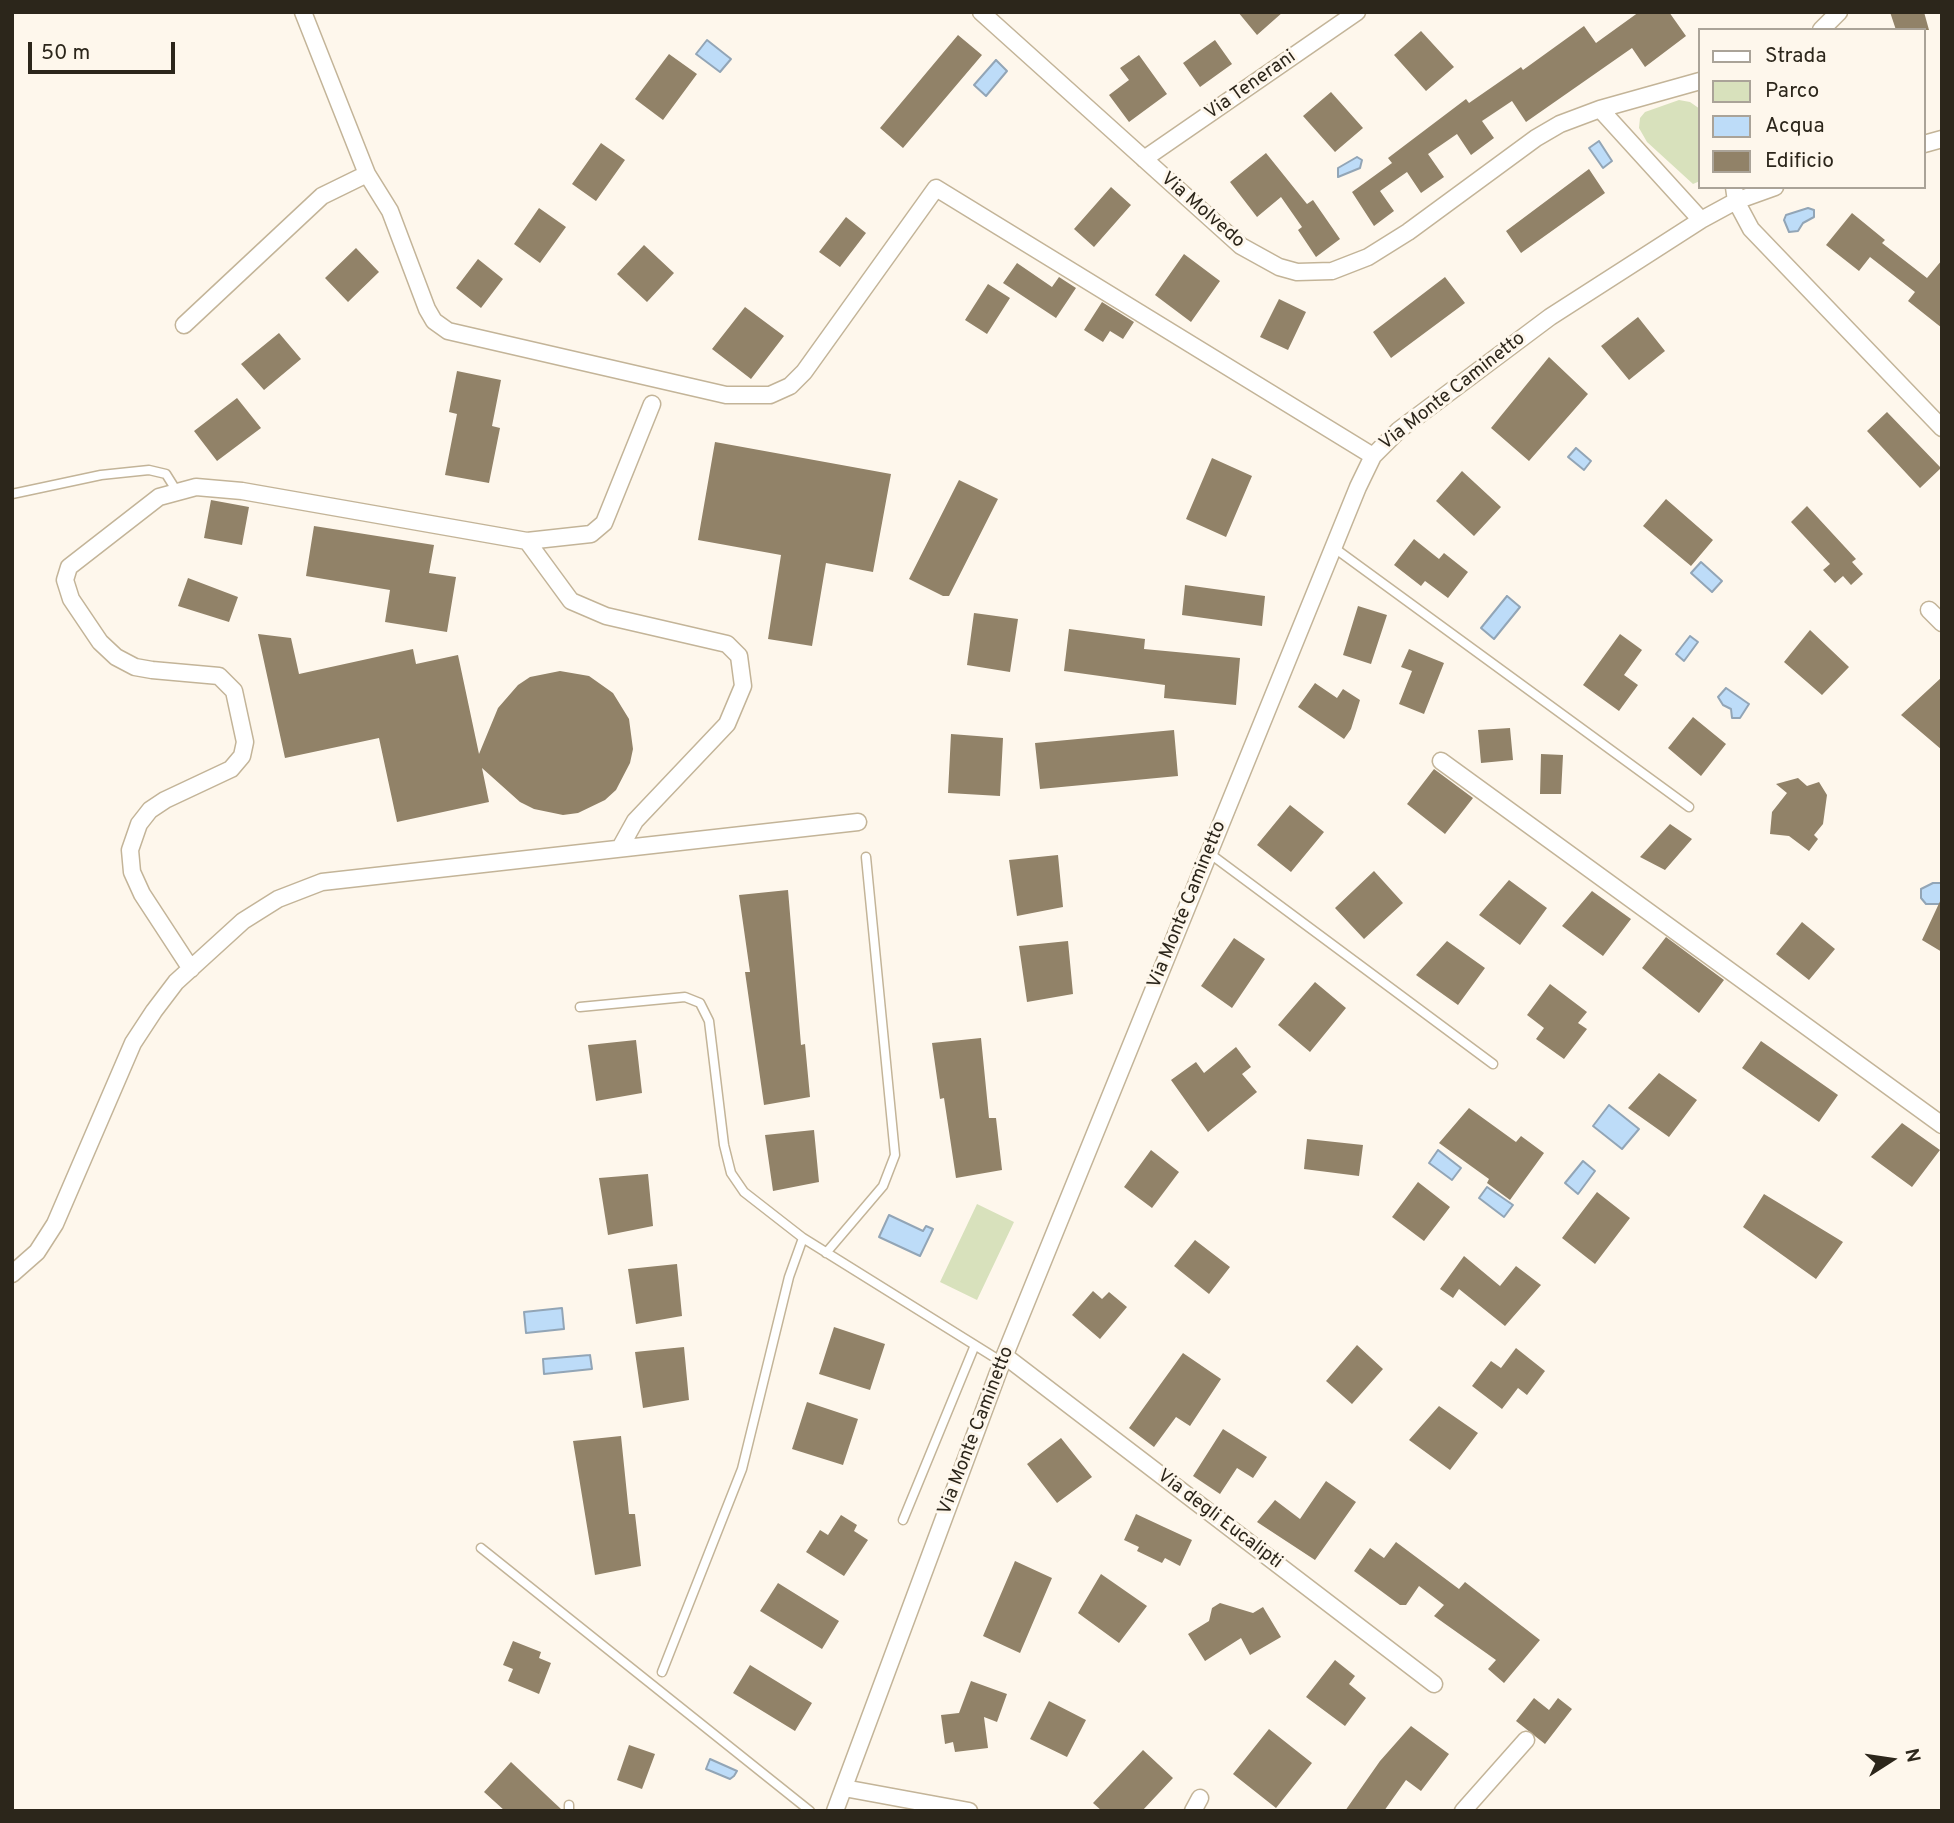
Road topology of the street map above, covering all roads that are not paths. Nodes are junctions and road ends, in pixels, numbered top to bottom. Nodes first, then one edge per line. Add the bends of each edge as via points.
1 (303, 12) edge
2 (981, 12) edge
3 (1357, 12) edge
4 (1839, 12) edge
5 (1823, 28) edge
6 (1699, 81) edge
7 (1600, 109) junction
8 (1144, 159) junction
9 (368, 174) junction
10 (1764, 189) edge
11 (1735, 194) edge
12 (1701, 220) junction
13 (184, 325) dead end
14 (652, 404) dead end
15 (1942, 428) edge
16 (1373, 456) junction
17 (176, 490) junction
18 (12, 495) edge
19 (527, 541) junction
20 (1333, 547) junction
21 (1929, 610) dead end
22 (1942, 623) edge
23 (1441, 761) dead end
24 (1689, 807) dead end
25 (858, 822) dead end
26 (620, 848) junction
27 (1209, 853) junction
28 (866, 857) dead end
29 (191, 969) junction
30 (580, 1007) dead end
31 (1493, 1064) dead end
32 (1942, 1125) edge
33 (803, 1238) junction
34 (826, 1253) junction
35 (12, 1274) edge
36 (975, 1345) junction
37 (1004, 1359) junction
38 (903, 1520) dead end
39 (481, 1548) dead end
40 (662, 1672) dead end
41 (1434, 1684) dead end
42 (1526, 1740) dead end
43 (844, 1788) junction
44 (810, 1811) edge
45 (835, 1811) edge
46 (969, 1811) edge
47 (1463, 1811) edge

1 - 9 street
2 - 8 street, Via Molvedo
3 - 8 street, Via Tenerani
4 - 5 street
6 - 7 street, Via Molvedo
7 - 8 street, Via Molvedo via 1536,138 1387,246 1332,271 1297,272 1260,258
7 - 12 street
9 - 13 street via 322,196
9 - 16 street via 390,211 427,309 442,327 741,397 770,395 797,380 936,188
10 - 11 street, Via Monte Caminetto
11 - 12 street, Via Monte Caminetto
11 - 15 street via 1751,229
12 - 16 street, Via Monte Caminetto via 1550,317 1399,430
14 - 19 street via 604,523 591,534
16 - 20 street, Via Monte Caminetto
17 - 18 lane via 166,474 149,470 101,475
17 - 19 street via 196,486 242,491
17 - 29 street via 159,497 78,557 65,580 81,616 121,661 152,670 219,676 234,691 245,743 242,756 231,769 150,810 139,824 130,850 132,872 142,894
19 - 26 street via 570,601 606,616 727,644 739,656 743,687 727,724 635,821
20 - 24 lane
20 - 27 street, Via Monte Caminetto
21 - 22 street
23 - 32 street
25 - 26 street
26 - 29 street via 322,882 278,899 243,921
27 - 31 lane
27 - 37 street, Via Monte Caminetto
28 - 34 lane via 895,1155 883,1186
29 - 35 street via 176,982 133,1043 55,1224 37,1252
30 - 33 lane via 685,997 700,1003 709,1021 721,1129 732,1173 744,1192
33 - 34 lane
33 - 40 lane via 789,1278 747,1454
34 - 36 lane
36 - 37 lane
36 - 38 lane
37 - 41 street, Via degli Eucalipti
37 - 43 street, Via Monte Caminetto
39 - 44 lane
42 - 47 street
43 - 45 street, Via Monte Caminetto
43 - 46 street

